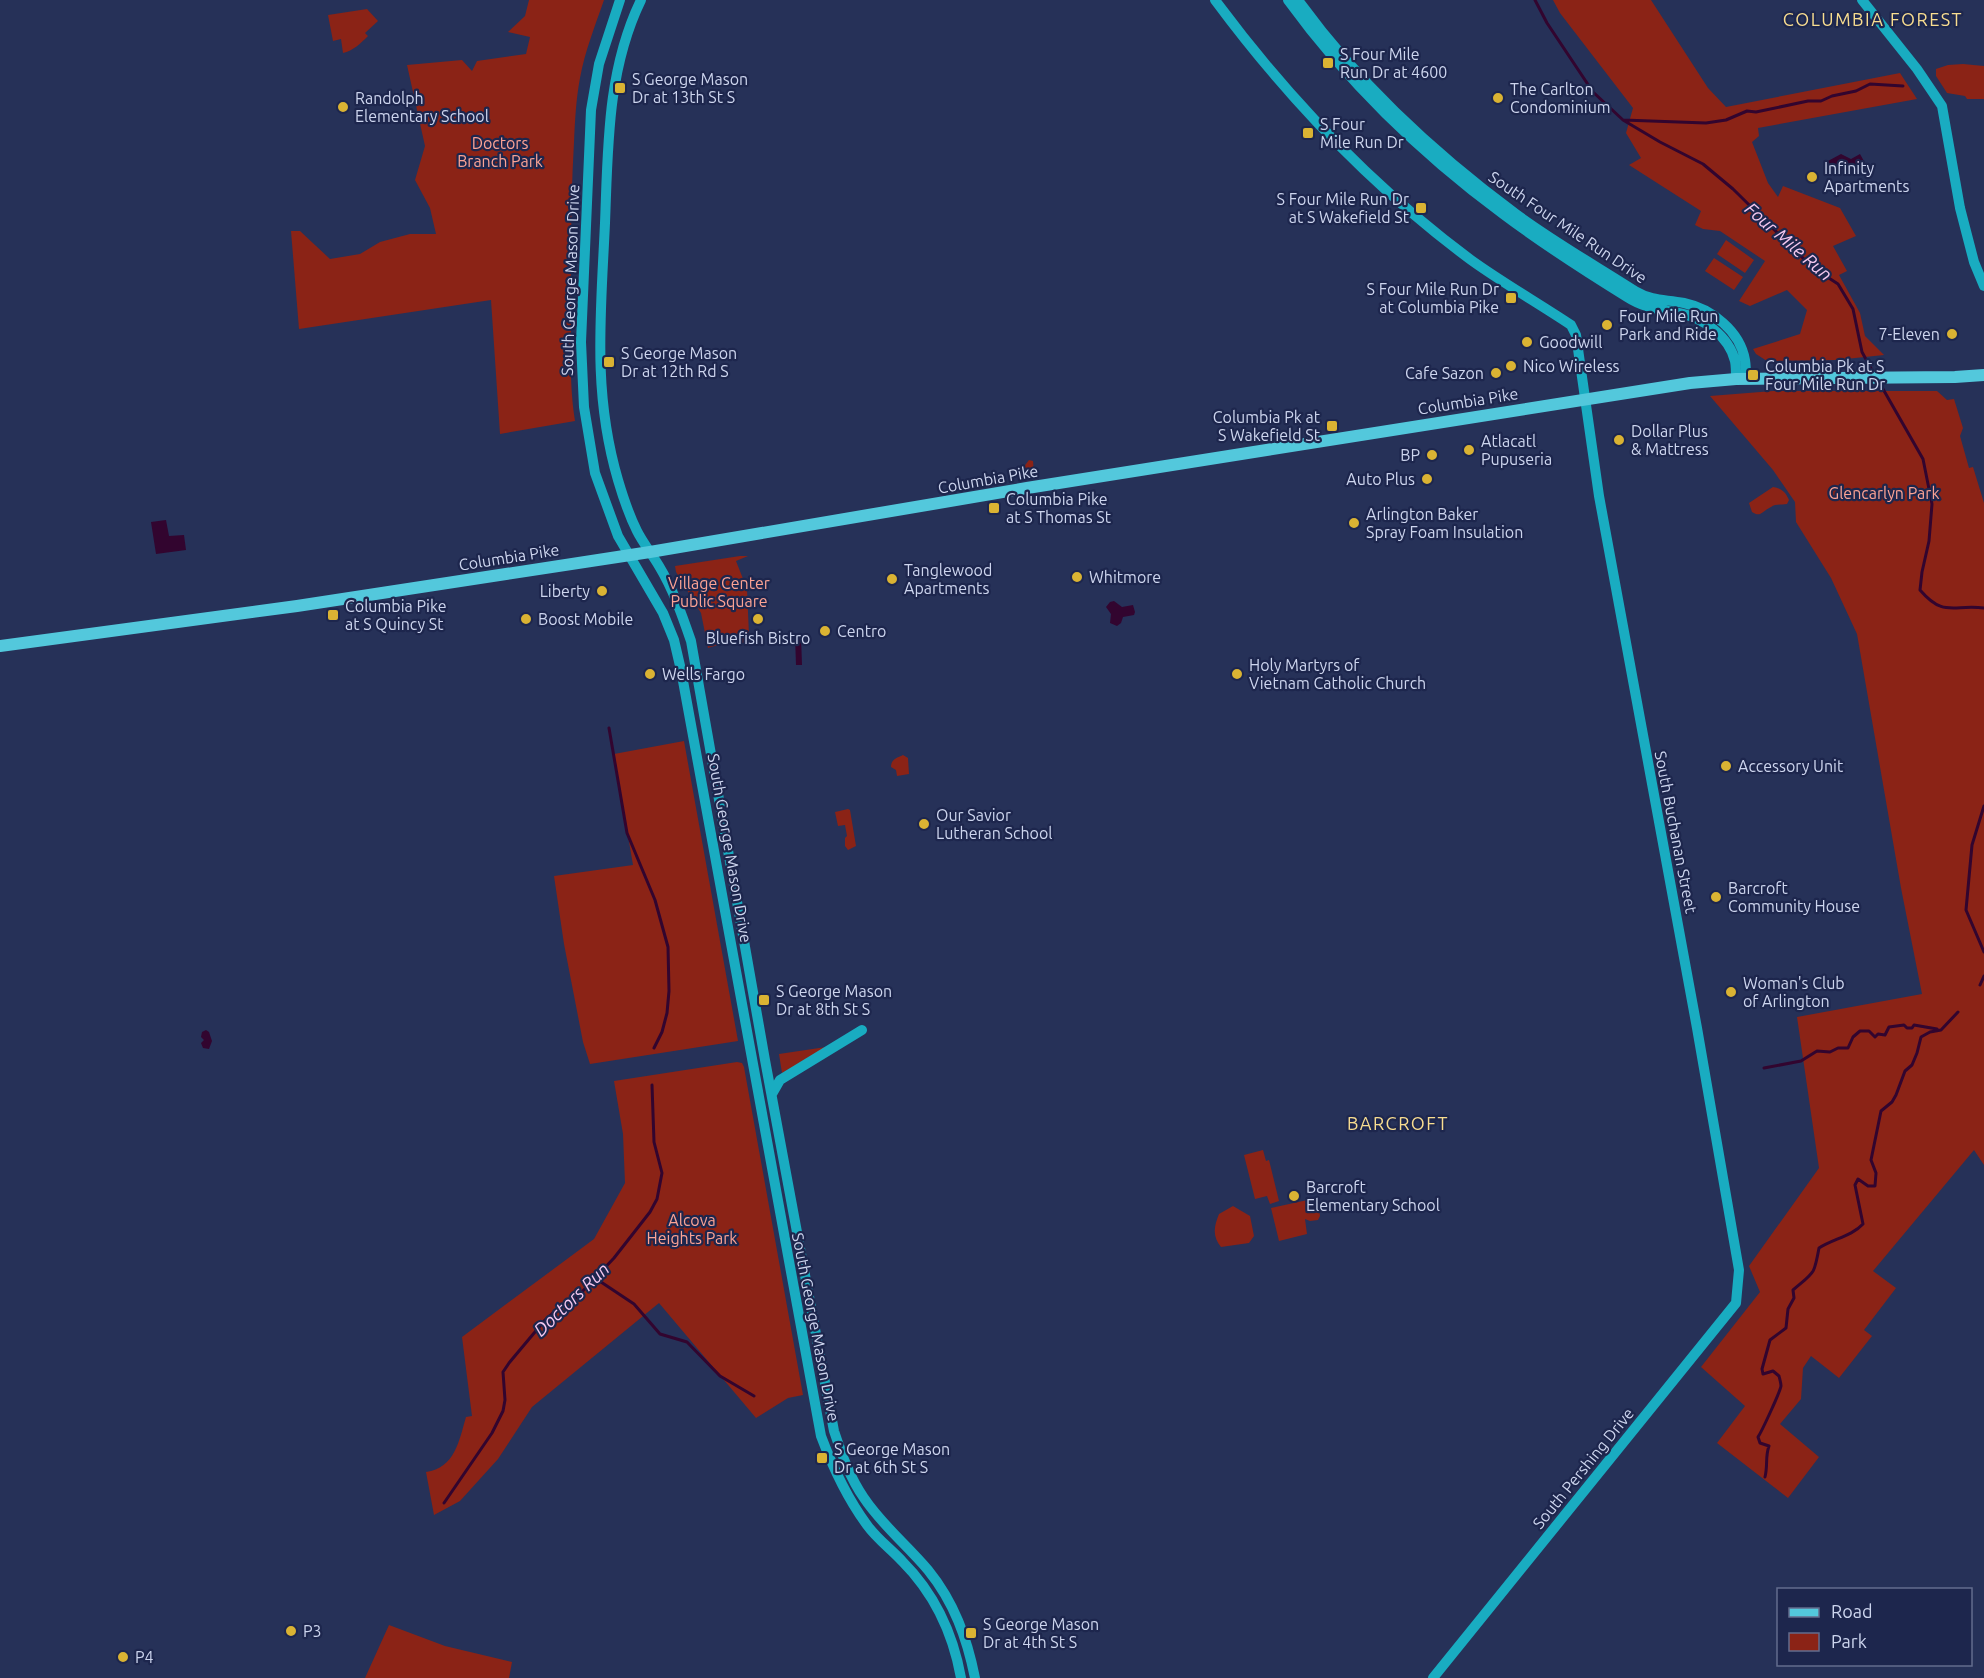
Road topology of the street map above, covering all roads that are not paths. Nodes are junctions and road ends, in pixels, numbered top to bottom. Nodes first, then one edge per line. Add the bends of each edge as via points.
1 (621, 0) edge
2 (641, 0) edge
3 (1215, 0) edge
4 (1288, 0) edge
5 (1298, 0) edge
6 (1862, 0) edge
7 (1984, 286) edge
8 (1984, 375) edge
9 (1741, 379) junction
10 (1585, 399) junction
11 (650, 552) junction
12 (629, 554) junction
13 (0, 646) edge
14 (862, 1030) dead end
15 (772, 1094) junction
16 (1739, 1270) joint
17 (961, 1678) edge
18 (975, 1678) edge
19 (1433, 1678) edge

1 - 12 main road, South George Mason Drive via 599,64 591,110 581,371 595,473 618,536
2 - 11 main road, South George Mason Drive via 614,83 600,352 604,417 618,481 637,532
3 - 10 main road via 1299,104 1389,192 1472,261 1570,326 1577,341
4 - 9 main road, South Four Mile Run Drive via 1347,73 1443,166 1502,214 1631,300 1705,323 1726,343
5 - 9 main road, South Four Mile Run Drive via 1397,113 1509,209 1635,291 1653,299 1699,307 1725,324 1742,348 1745,360
6 - 7 main road via 1942,106 1960,208
8 - 9 main road, Columbia Pike
9 - 10 main road, Columbia Pike
10 - 11 main road, Columbia Pike
10 - 16 main road, South Buchanan Street via 1601,508
11 - 12 main road, Columbia Pike
11 - 15 main road, South George Mason Drive via 675,597 691,641
12 - 13 main road, Columbia Pike via 297,606
12 - 17 main road, South George Mason Drive via 663,613 681,670 821,1436 851,1502 916,1577 942,1614
14 - 15 main road via 780,1080
15 - 18 main road, South George Mason Drive via 828,1408 842,1455 875,1514 928,1571 953,1608 967,1642
16 - 19 main road, South Pershing Drive via 1736,1303

